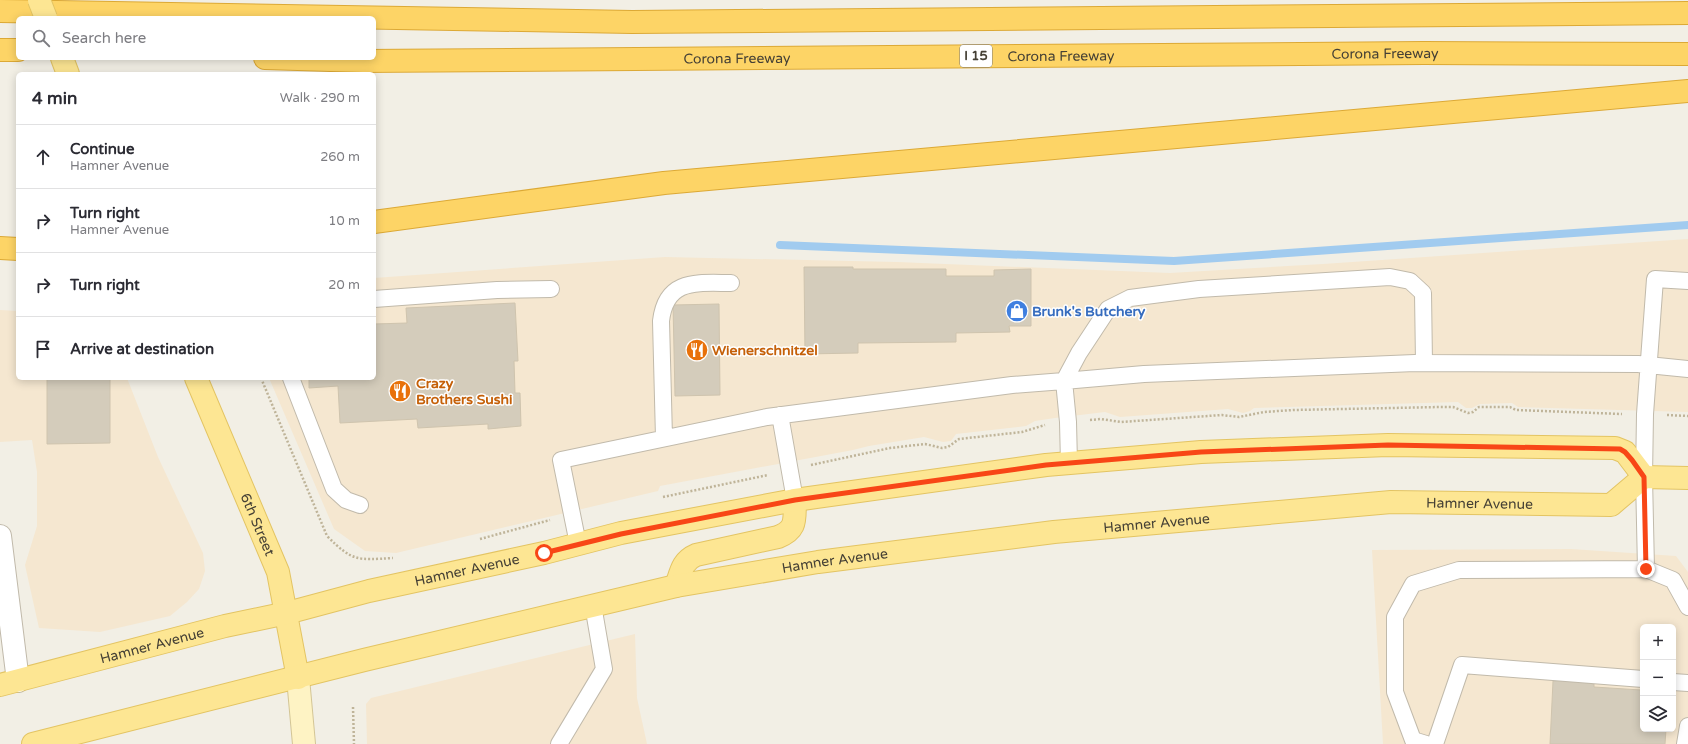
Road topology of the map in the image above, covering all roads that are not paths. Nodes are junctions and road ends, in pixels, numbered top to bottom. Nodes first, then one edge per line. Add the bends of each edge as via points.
1 (38, 0) edge
2 (0, 11) edge
3 (1688, 13) edge
4 (45, 16) edge
5 (287, 16) edge
6 (376, 18) edge
7 (0, 50) edge
8 (16, 50) edge
9 (1688, 54) edge
10 (63, 60) edge
11 (331, 60) edge
12 (67, 72) edge
13 (1688, 91) edge
14 (376, 222) edge
15 (0, 248) edge
16 (16, 248) edge
17 (1688, 280) edge
18 (731, 283) dead end
19 (551, 289) dead end
20 (376, 299) edge
21 (1424, 363) junction
22 (1649, 365) junction
23 (1688, 369) edge
24 (197, 380) edge
25 (292, 380) edge
26 (1064, 381) junction
27 (780, 415) junction
28 (664, 438) junction
29 (1069, 463) junction
30 (1644, 477) junction
31 (1688, 478) edge
32 (795, 500) junction
33 (360, 505) dead end
34 (0, 536) edge
35 (578, 544) junction
36 (1646, 569) junction
37 (676, 586) junction
38 (593, 605) junction
39 (1688, 607) edge
40 (286, 613) junction
41 (298, 678) junction
42 (1640, 679) edge
43 (1676, 682) edge
44 (9, 683) edge
45 (1688, 683) edge
46 (1688, 726) edge
47 (87, 737) edge
48 (33, 744) edge
49 (304, 744) edge
50 (559, 744) edge
51 (1426, 744) edge
52 (1435, 744) edge
53 (1685, 744) edge

1 - 4 main road, bridge
2 - 5 highway
3 - 6 highway via 632,22
7 - 8 highway
9 - 11 highway, Corona Freeway / I 15 via 1424,53
10 - 12 main road
13 - 14 highway via 664,183
15 - 16 highway
17 - 22 lane via 1655,279
18 - 28 lane via 698,283 677,289 667,298 662,308
19 - 20 lane
21 - 22 lane
21 - 26 lane via 1144,374
21 - 26 lane via 1423,293 1410,281 1390,277 1199,289 1130,298 1108,309
22 - 23 lane
22 - 30 lane
24 - 40 main road, 6th Street via 275,565
25 - 33 lane via 334,489 346,500
26 - 27 lane via 1012,385
26 - 29 lane
27 - 28 lane
27 - 32 lane
28 - 35 lane via 561,460
29 - 30 main road, Hamner Avenue via 1201,452 1388,445 1615,448 1625,452
29 - 32 main road, Hamner Avenue
30 - 31 main road
30 - 36 lane
30 - 37 main road, Hamner Avenue via 1611,505 1391,502 1054,532 818,562
32 - 35 main road, Hamner Avenue
32 - 37 main road via 794,521 792,529 787,533 687,559
34 - 44 street
35 - 40 main road, Hamner Avenue via 369,591
36 - 39 lane via 1673,580
36 - 51 lane via 1459,570 1414,584 1395,617 1395,692 1413,740
37 - 38 main road, Hamner Avenue
38 - 41 main road, Hamner Avenue
38 - 50 lane via 604,669
40 - 41 main road, 6th Street
40 - 44 main road, Hamner Avenue via 225,626
41 - 47 main road, Hamner Avenue
41 - 49 main road
42 - 52 lane via 1462,665
43 - 45 lane
46 - 53 lane
47 - 48 main road, Hamner Avenue

